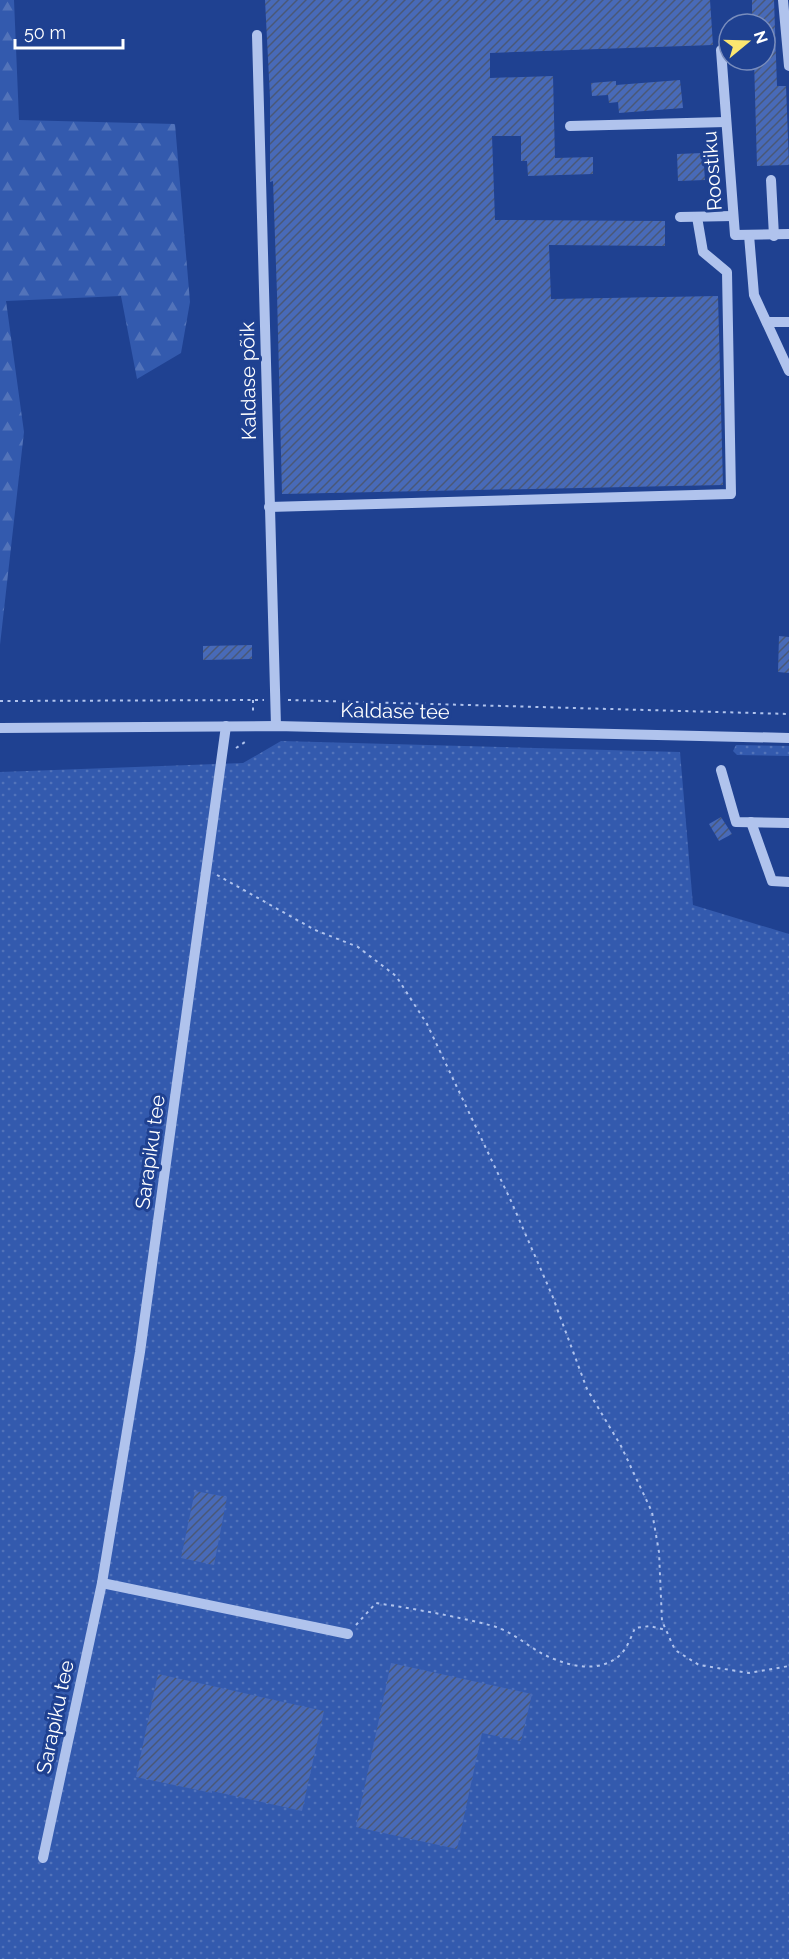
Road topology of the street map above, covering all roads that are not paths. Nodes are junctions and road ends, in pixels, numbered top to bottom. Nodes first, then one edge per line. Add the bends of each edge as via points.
1 (783, 0) edge
2 (257, 35) dead end
3 (789, 66) edge
4 (723, 72) edge
5 (726, 122) junction
6 (570, 126) dead end
7 (771, 180) dead end
8 (733, 216) junction
9 (680, 217) dead end
10 (697, 217) junction
11 (789, 234) edge
12 (749, 236) junction
13 (774, 236) junction
14 (767, 322) junction
15 (789, 322) edge
16 (789, 371) edge
17 (269, 507) junction
18 (226, 726) junction
19 (276, 726) junction
20 (0, 728) edge
21 (789, 738) edge
22 (721, 770) dead end
23 (751, 822) junction
24 (789, 823) edge
25 (789, 882) edge
26 (102, 1583) junction
27 (348, 1634) road end
28 (43, 1858) dead end

1 - 3 street
2 - 17 street, Kaldase põik
4 - 5 street, Roostiku
5 - 6 street
5 - 8 street, Roostiku
7 - 13 street
8 - 10 street
8 - 12 street, Roostiku via 735,235
9 - 10 street
10 - 17 street via 703,252 727,272 731,494
11 - 13 street
12 - 13 street
12 - 14 street via 754,295
14 - 15 street
14 - 16 street
17 - 19 street, Kaldase põik
18 - 19 street, Kaldase tee
18 - 20 street, Kaldase tee
18 - 26 street, Sarapiku tee via 140,1352
19 - 21 street, Kaldase tee
22 - 23 street via 736,822
23 - 24 street
23 - 25 street via 772,881
26 - 27 street
26 - 28 street, Sarapiku tee

